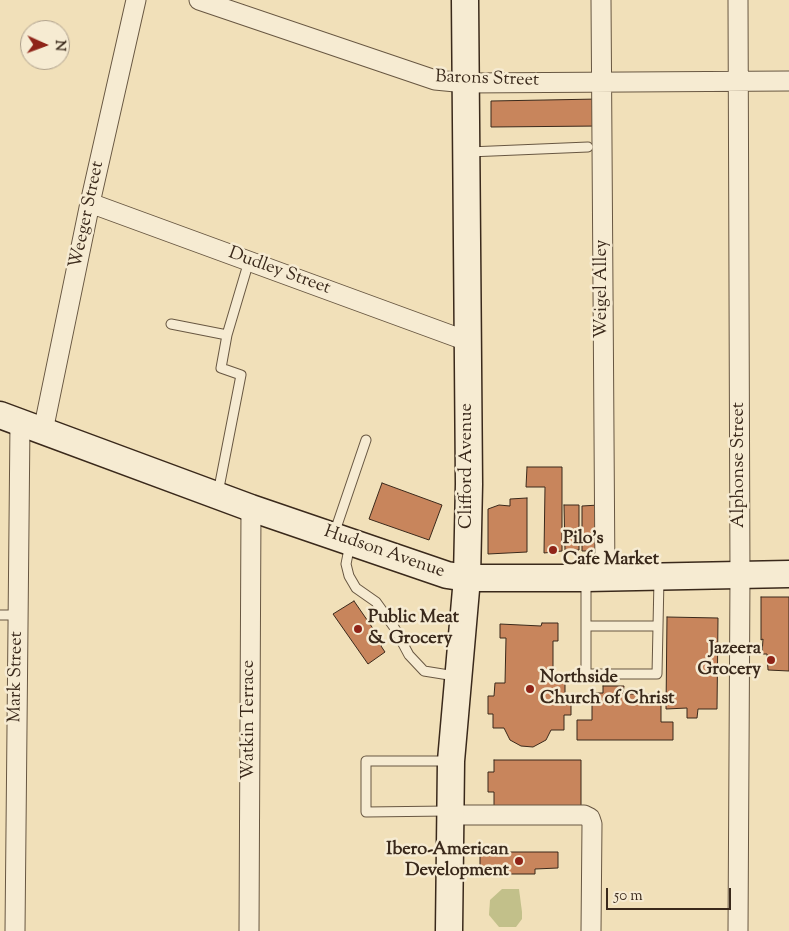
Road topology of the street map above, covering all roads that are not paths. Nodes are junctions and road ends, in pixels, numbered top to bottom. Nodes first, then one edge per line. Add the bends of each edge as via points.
1 (136, 0) edge
2 (199, 0) edge
3 (465, 0) edge
4 (601, 0) edge
5 (738, 0) edge
6 (739, 81) junction
7 (789, 81) edge
8 (466, 83) junction
9 (602, 83) junction
10 (588, 147) dead end
11 (466, 152) junction
12 (90, 203) junction
13 (249, 261) junction
14 (171, 324) dead end
15 (227, 335) junction
16 (467, 341) junction
17 (21, 423) edge
18 (366, 440) dead end
19 (217, 496) junction
20 (251, 508) junction
21 (342, 539) junction
22 (789, 574) edge
23 (740, 576) junction
24 (659, 577) junction
25 (467, 578) junction
26 (595, 578) junction
27 (9, 615) edge
28 (586, 626) junction
29 (658, 626) junction
30 (458, 677) junction
31 (451, 761) junction
32 (449, 813) junction
33 (15, 931) edge
34 (249, 931) edge
35 (449, 931) edge
36 (591, 931) edge
37 (738, 931) edge

1 - 12 street, Weeger Street
2 - 8 street, Barons Street via 422,77
3 - 8 main road, Clifford Avenue
4 - 9 street, Weigel Alley
5 - 6 street, Alphonse Street
6 - 7 street, Barons Street
6 - 9 street, Barons Street
6 - 23 street, Alphonse Street
8 - 9 street, Barons Street
8 - 11 main road, Clifford Avenue
9 - 26 street, Weigel Alley
10 - 11 lane
11 - 16 main road, Clifford Avenue
12 - 13 street, Dudley Street
12 - 17 street, Weeger Street
13 - 15 lane
13 - 16 street, Dudley Street
14 - 15 lane
15 - 19 lane via 221,368 241,375
16 - 25 main road, Clifford Avenue
17 - 19 main road, Hudson Avenue
17 - 27 street, Mark Street
18 - 21 lane
19 - 20 main road, Hudson Avenue
20 - 21 main road, Hudson Avenue
20 - 34 street, Watkin Terrace
21 - 25 main road, Hudson Avenue via 436,573
21 - 30 lane via 349,576 356,588 376,602 409,656 424,671
22 - 23 main road, Hudson Avenue
23 - 24 main road, Hudson Avenue
23 - 37 street, Alphonse Street
24 - 26 main road, Hudson Avenue
24 - 29 lane
25 - 26 main road, Hudson Avenue
25 - 30 main road, Clifford Avenue
26 - 28 lane
27 - 33 street, Mark Street
28 - 29 lane
28 - 29 lane via 586,674 657,674
30 - 31 main road, Clifford Avenue
31 - 32 main road, Clifford Avenue
31 - 32 lane via 366,761 366,812
32 - 35 main road, Clifford Avenue
32 - 36 street via 584,815 590,818

